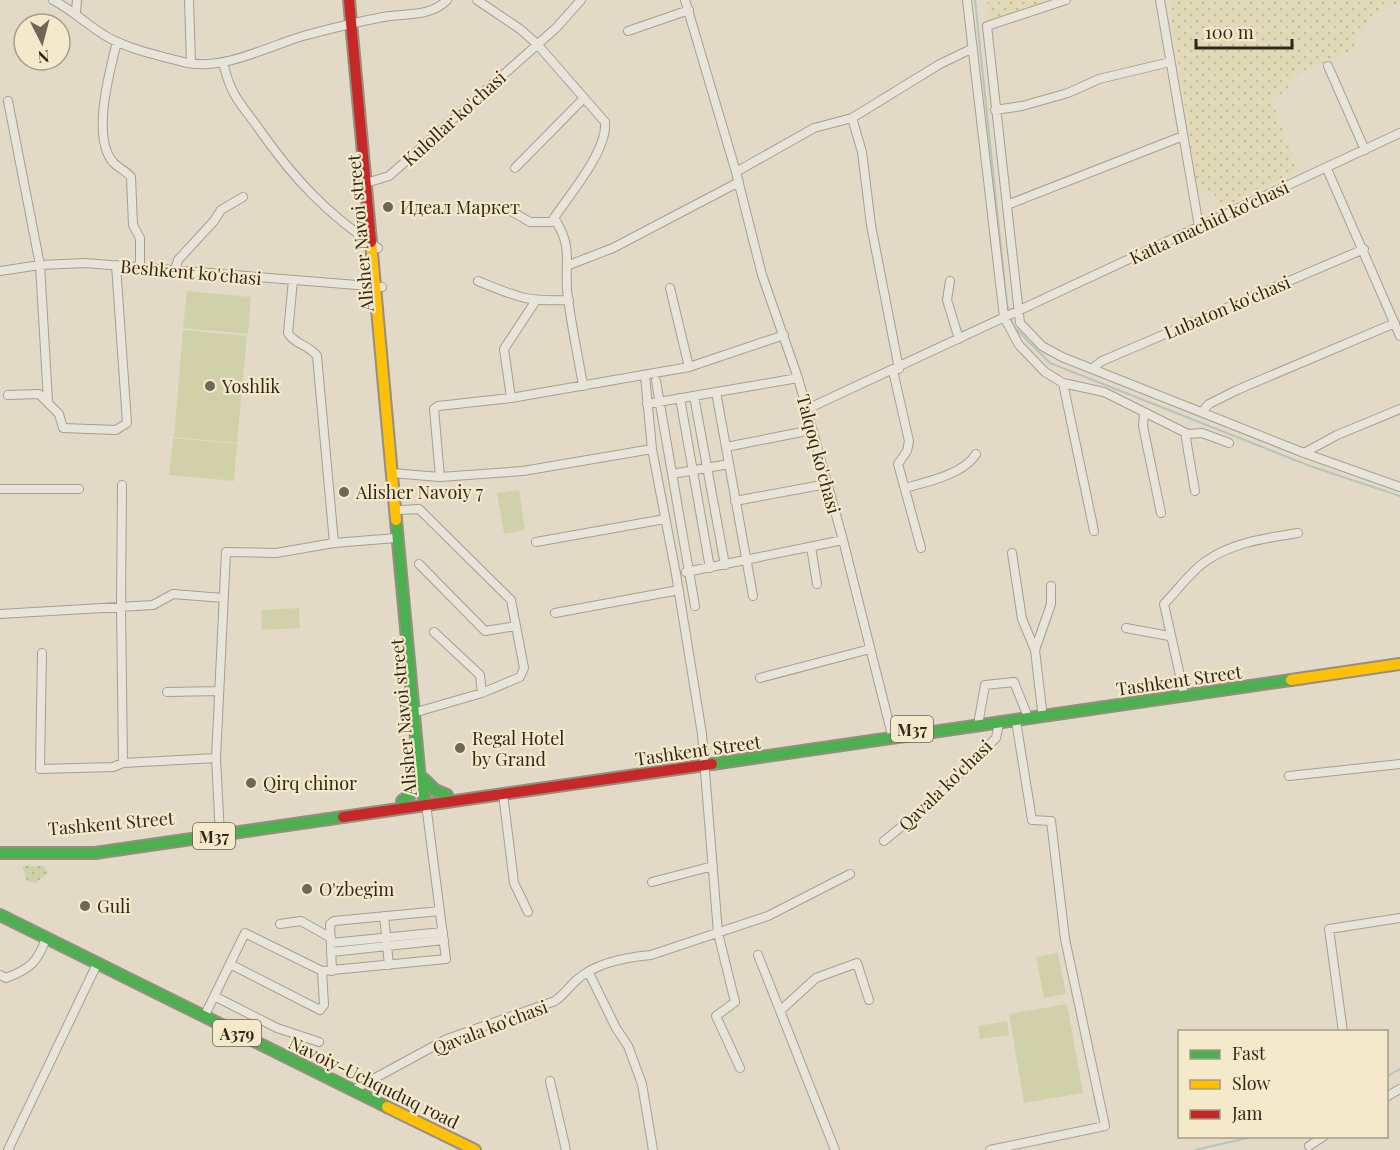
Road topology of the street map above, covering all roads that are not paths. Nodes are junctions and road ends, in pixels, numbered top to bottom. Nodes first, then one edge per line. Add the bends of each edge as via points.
1 (53, 0) edge
2 (77, 0) edge
3 (189, 0) edge
4 (349, 0) edge
5 (356, 0) edge
6 (447, 0) edge
7 (477, 0) edge
8 (581, 0) edge
9 (685, 0) edge
10 (967, 0) edge
11 (1066, 0) edge
12 (1160, 0) edge
13 (689, 10) junction
14 (76, 12) junction
15 (355, 24) junction
16 (628, 31) dead end
17 (117, 42) junction
18 (537, 44) junction
19 (973, 48) junction
20 (223, 62) junction
21 (1170, 62) junction
22 (191, 63) junction
23 (1328, 66) dead end
24 (584, 98) junction
25 (8, 101) dead end
26 (995, 110) junction
27 (852, 118) junction
28 (1400, 133) edge
29 (1183, 136) junction
30 (1365, 150) junction
31 (515, 168) dead end
32 (1327, 169) junction
33 (736, 172) junction
34 (739, 182) junction
35 (370, 183) junction
36 (243, 198) dead end
37 (1007, 206) junction
38 (504, 207) dead end
39 (557, 222) junction
40 (1199, 227) junction
41 (375, 245) junction
42 (1364, 249) junction
43 (40, 265) junction
44 (116, 265) junction
45 (569, 265) junction
46 (140, 268) junction
47 (174, 270) junction
48 (0, 271) edge
49 (293, 280) junction
50 (478, 281) dead end
51 (950, 281) dead end
52 (378, 287) junction
53 (670, 288) dead end
54 (569, 300) junction
55 (535, 302) junction
56 (1017, 310) junction
57 (1004, 317) junction
58 (1395, 323) junction
59 (784, 335) junction
60 (1400, 336) edge
61 (959, 339) junction
62 (689, 367) junction
63 (1093, 368) junction
64 (896, 370) junction
65 (645, 376) junction
66 (798, 378) junction
67 (656, 381) dead end
68 (1063, 383) junction
69 (583, 386) junction
70 (716, 392) junction
71 (9, 394) dead end
72 (694, 396) junction
73 (511, 398) junction
74 (680, 398) junction
75 (48, 400) junction
76 (659, 402) junction
77 (647, 404) junction
78 (807, 409) junction
79 (1400, 410) edge
80 (1202, 412) junction
81 (1144, 414) junction
82 (812, 430) junction
83 (1185, 433) junction
84 (1229, 443) dead end
85 (726, 447) junction
86 (652, 449) junction
87 (1304, 453) junction
88 (976, 454) dead end
89 (729, 464) junction
90 (707, 468) junction
91 (693, 470) junction
92 (394, 473) junction
93 (672, 474) junction
94 (440, 477) junction
95 (827, 484) junction
96 (122, 485) dead end
97 (1400, 487) edge
98 (904, 488) junction
99 (0, 489) edge
100 (80, 489) dead end
101 (1195, 491) dead end
102 (735, 501) junction
103 (401, 510) junction
104 (1161, 513) dead end
105 (665, 519) junction
106 (1094, 531) dead end
107 (1298, 533) dead end
108 (396, 538) junction
109 (843, 540) junction
110 (536, 542) dead end
111 (334, 543) junction
112 (811, 547) junction
113 (921, 548) dead end
114 (1012, 553) dead end
115 (746, 561) junction
116 (419, 564) dead end
117 (725, 565) junction
118 (710, 568) junction
119 (689, 571) junction
120 (676, 574) junction
121 (817, 584) dead end
122 (1051, 586) dead end
123 (679, 590) junction
124 (753, 596) dead end
125 (224, 598) junction
126 (695, 606) dead end
127 (121, 607) junction
128 (555, 613) dead end
129 (0, 614) edge
130 (516, 626) junction
131 (1126, 628) dead end
132 (434, 632) dead end
133 (1169, 636) junction
134 (870, 649) junction
135 (1035, 650) junction
136 (42, 652) dead end
137 (1400, 657) edge
138 (1400, 664) edge
139 (760, 678) dead end
140 (1183, 688) junction
141 (219, 691) junction
142 (166, 692) dead end
143 (482, 693) junction
144 (1042, 710) junction
145 (1026, 712) junction
146 (416, 713) junction
147 (979, 719) junction
148 (1016, 721) junction
149 (999, 723) junction
150 (892, 735) junction
151 (216, 758) junction
152 (704, 761) junction
153 (123, 763) junction
154 (1400, 764) edge
155 (1289, 776) dead end
156 (422, 779) junction
157 (503, 794) junction
158 (447, 795) junction
159 (426, 800) junction
160 (402, 801) junction
161 (219, 831) junction
162 (884, 840) dead end
163 (0, 845) edge
164 (0, 853) edge
165 (713, 866) junction
166 (850, 874) dead end
167 (652, 882) dead end
168 (440, 911) junction
169 (528, 912) dead end
170 (0, 915) edge
171 (384, 916) junction
172 (1400, 918) edge
173 (280, 924) dead end
174 (718, 933) junction
175 (443, 936) junction
176 (46, 938) junction
177 (386, 942) junction
178 (331, 944) junction
179 (758, 955) dead end
180 (97, 964) junction
181 (230, 964) junction
182 (389, 965) junction
183 (322, 971) junction
184 (332, 971) junction
185 (589, 973) junction
186 (0, 975) edge
187 (214, 996) junction
188 (870, 1000) dead end
189 (781, 1010) junction
190 (204, 1017) junction
191 (1343, 1030) edge
192 (319, 1042) dead end
193 (740, 1068) dead end
194 (550, 1081) dead end
195 (354, 1090) junction
196 (1322, 1138) edge
197 (1309, 1146) dead end
198 (8, 1150) edge
199 (475, 1150) edge
200 (566, 1150) edge
201 (653, 1150) edge
202 (836, 1150) edge
203 (990, 1150) edge

1 - 14 street
2 - 14 street
3 - 22 street
4 - 15 main road, Alisher Navoi street
5 - 15 main road, Alisher Navoi street
6 - 15 street via 426,13 406,13
7 - 18 street
8 - 18 street, Kulollar ko'chasi
9 - 13 street, Talqoq ko'chasi
10 - 19 street
11 - 26 street via 987,26
12 - 21 street
13 - 16 street
13 - 33 street, Talqoq ko'chasi
14 - 17 street via 98,32
15 - 20 street
15 - 35 main road, Alisher Navoi street
17 - 22 street
17 - 46 street via 103,99 102,121 112,161 130,177 132,225 140,238
18 - 24 street
18 - 35 street, Kulollar ko'chasi via 388,176
19 - 27 street
19 - 57 street
20 - 22 street
20 - 41 street via 237,102 290,171 312,197
21 - 26 street via 1099,79 1022,106
21 - 29 street
23 - 30 street
24 - 31 street
24 - 39 street via 605,122 606,133 554,218
25 - 43 street
26 - 37 street
27 - 33 street via 814,128
27 - 64 street via 862,153
28 - 30 street, Katta machid ko'chasi
29 - 37 street
29 - 40 street
30 - 32 street, Katta machid ko'chasi
32 - 40 street, Katta machid ko'chasi
32 - 42 street
33 - 34 street, Talqoq ko'chasi
34 - 45 street via 613,248
34 - 59 street, Talqoq ko'chasi via 762,275
35 - 41 main road, Alisher Navoi street
36 - 47 street via 221,210 178,260
37 - 56 street
38 - 39 street via 530,222
39 - 45 street via 565,235
40 - 56 street, Katta machid ko'chasi
41 - 52 main road, Alisher Navoi street
42 - 58 street
42 - 63 street, Lubaton ko'chasi
43 - 44 street, Beshkent ko'chasi
43 - 48 street, Beshkent ko'chasi
43 - 75 street
44 - 46 street, Beshkent ko'chasi
44 - 75 street via 127,423 116,430 63,428 59,414
45 - 54 street
46 - 47 street, Beshkent ko'chasi
47 - 49 street, Beshkent ko'chasi
49 - 52 street, Beshkent ko'chasi
49 - 111 street via 288,333 317,356
50 - 55 street
51 - 61 street via 947,300
52 - 92 main road, Alisher Navoi street
53 - 62 street
54 - 55 street
54 - 69 street
55 - 73 street via 504,349
56 - 57 street, Katta machid ko'chasi
56 - 63 street via 1020,323 1042,346
57 - 61 street, Katta machid ko'chasi
57 - 68 street via 1019,345 1045,372
58 - 60 street
58 - 80 street via 1237,390 1209,404
59 - 62 street
59 - 66 street, Talqoq ko'chasi
61 - 64 street, Katta machid ko'chasi
62 - 65 street
63 - 80 street
64 - 78 street, Katta machid ko'chasi
64 - 98 street via 909,441 898,464
65 - 69 street
65 - 77 street
66 - 70 street
66 - 78 street, Talqoq ko'chasi
67 - 76 street
68 - 81 street via 1104,392
68 - 106 street
69 - 73 street
70 - 72 street
70 - 85 street
71 - 75 street via 39,394
72 - 74 street
72 - 90 street
73 - 94 street via 434,409
74 - 76 street
74 - 91 street
76 - 77 street
76 - 93 street
77 - 86 street
78 - 82 street, Talqoq ko'chasi
79 - 87 street
80 - 87 street
81 - 83 street
81 - 104 street via 1143,426
82 - 85 street
82 - 95 street, Talqoq ko'chasi
83 - 84 street via 1202,433
83 - 101 street
85 - 89 street
86 - 94 street via 523,471
86 - 105 street
87 - 97 street
88 - 98 street via 971,462
89 - 90 street
89 - 102 street
90 - 91 street
90 - 117 street
91 - 93 street
91 - 118 street
92 - 94 street
92 - 103 main road, Alisher Navoi street
92 - 108 main road, Alisher Navoi street
93 - 119 street
95 - 102 street
95 - 109 street, Talqoq ko'chasi
96 - 127 street
98 - 113 street
99 - 100 street
102 - 115 street
103 - 130 street via 419,509 511,600
103 - 146 main road, Alisher Navoi street
105 - 110 street
105 - 120 street
107 - 133 street via 1229,548 1205,562 1164,604
108 - 111 street
108 - 146 main road, Alisher Navoi street
109 - 112 street
109 - 134 street, Talqoq ko'chasi
111 - 125 street via 276,553 226,552
112 - 115 street
112 - 121 street
114 - 135 street via 1022,619
115 - 117 street
115 - 124 street
116 - 130 street via 485,631
117 - 118 street
118 - 119 street
119 - 120 street
119 - 126 street
120 - 123 street
122 - 135 street via 1051,604
123 - 128 street
123 - 152 street
125 - 127 street via 173,594 153,605
125 - 141 street
127 - 129 street
127 - 153 street
130 - 143 street via 524,668 520,677
131 - 133 street
132 - 143 street via 480,675
133 - 140 street
134 - 139 street
134 - 150 street, Talqoq ko'chasi
135 - 144 street
136 - 153 street via 40,769 112,767
137 - 140 main road, Tashkent Street / M37
138 - 148 main road, Tashkent Street / M37
140 - 144 main road, Tashkent Street / M37
141 - 142 street
141 - 151 street
143 - 146 street
144 - 145 main road, Tashkent Street / M37
145 - 147 main road, Tashkent Street / M37
145 - 147 street via 1014,682 985,685
146 - 156 main road, Alisher Navoi street
147 - 150 main road, Tashkent Street / M37
148 - 149 main road, Tashkent Street / M37
148 - 203 street via 1032,820 1052,821 1065,939 1105,1126
149 - 150 main road, Tashkent Street / M37
149 - 162 street, Qavala ko'chasi via 996,738 930,803
150 - 152 main road, Tashkent Street / M37
151 - 153 street
151 - 161 street
152 - 157 main road, Tashkent Street / M37
152 - 158 main road, Tashkent Street / M37
152 - 165 street
154 - 155 street
156 - 158 main road
156 - 159 main road, Alisher Navoi street
156 - 160 main road
157 - 159 main road, Tashkent Street / M37
157 - 169 street via 514,883
158 - 159 main road, Tashkent Street / M37
159 - 160 main road, Tashkent Street / M37
159 - 161 main road, Tashkent Street / M37
159 - 168 street
160 - 161 main road, Tashkent Street / M37
161 - 163 main road, Tashkent Street / M37 via 76,846
161 - 164 main road, Tashkent Street / M37 via 95,853
165 - 167 street
165 - 174 street
166 - 174 street, Qavala ko'chasi via 768,916
168 - 171 street
168 - 175 street
170 - 176 main road, Navoiy-Uchquduq road / A379
171 - 177 street
171 - 178 street via 334,921 330,924
172 - 191 street via 1329,929
173 - 178 street via 301,921
174 - 185 street, Qavala ko'chasi via 651,955 633,956
174 - 193 street via 735,1002 716,1016
175 - 177 street
175 - 182 street via 446,959
176 - 180 main road, Navoiy-Uchquduq road / A379
176 - 186 street via 39,959 21,972 6,978
177 - 178 street
177 - 182 street
178 - 184 street
179 - 189 street
180 - 190 main road, Navoiy-Uchquduq road / A379
180 - 198 street
181 - 183 street via 245,933
181 - 183 street via 320,1010 324,1005
181 - 187 street
182 - 184 street
183 - 184 street
185 - 195 street, Qavala ko'chasi via 555,1001 447,1039
185 - 201 street via 628,1046 642,1084
187 - 190 street
187 - 192 street via 277,1028
188 - 189 street via 856,963 816,978
189 - 202 street
190 - 195 main road, Navoiy-Uchquduq road / A379
194 - 200 street
195 - 199 main road, Navoiy-Uchquduq road / A379
196 - 197 street

